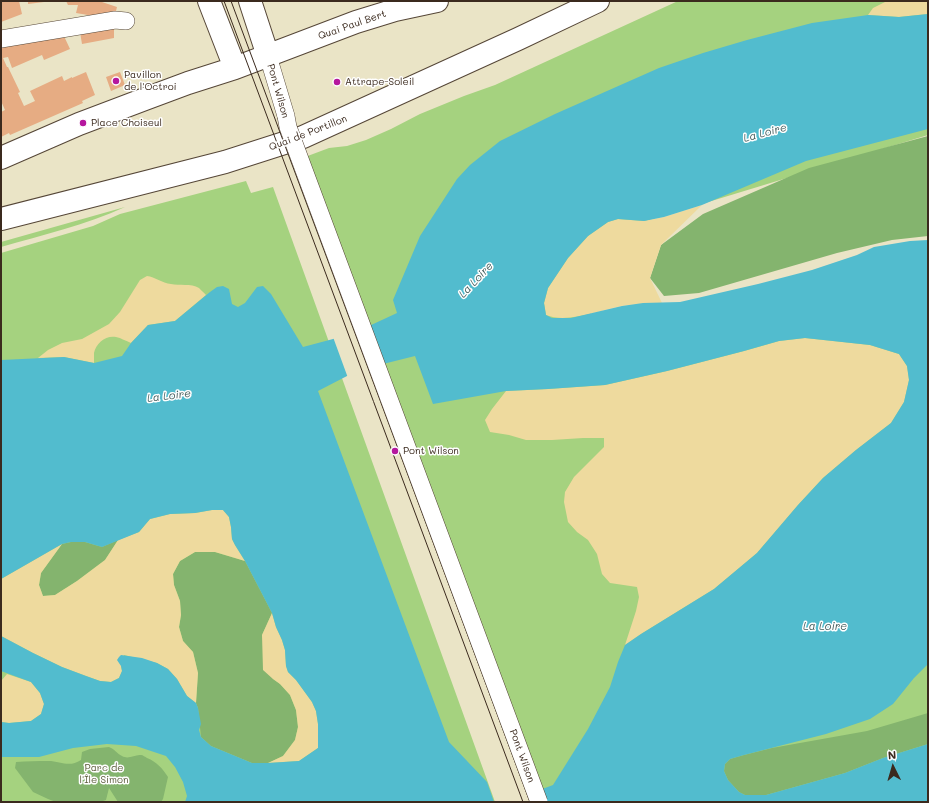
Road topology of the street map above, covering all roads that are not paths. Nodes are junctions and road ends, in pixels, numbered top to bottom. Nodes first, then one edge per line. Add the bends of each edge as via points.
1 (210, 1) edge
2 (250, 1) edge
3 (437, 1) edge
4 (598, 1) edge
5 (126, 21) dead end
6 (1, 39) edge
7 (268, 56) junction
8 (235, 68) junction
9 (1, 158) edge
10 (1, 219) edge
11 (539, 802) edge

1 - 8 main road
2 - 7 main road
3 - 7 main road, Quai Paul Bert via 367,18
4 - 10 main road, Quai de Portillon via 303,137 225,162
5 - 6 street via 115,20
7 - 8 main road, Quai Paul Bert
7 - 11 street, Pont Wilson, bridge via 291,134
8 - 9 main road via 79,124

